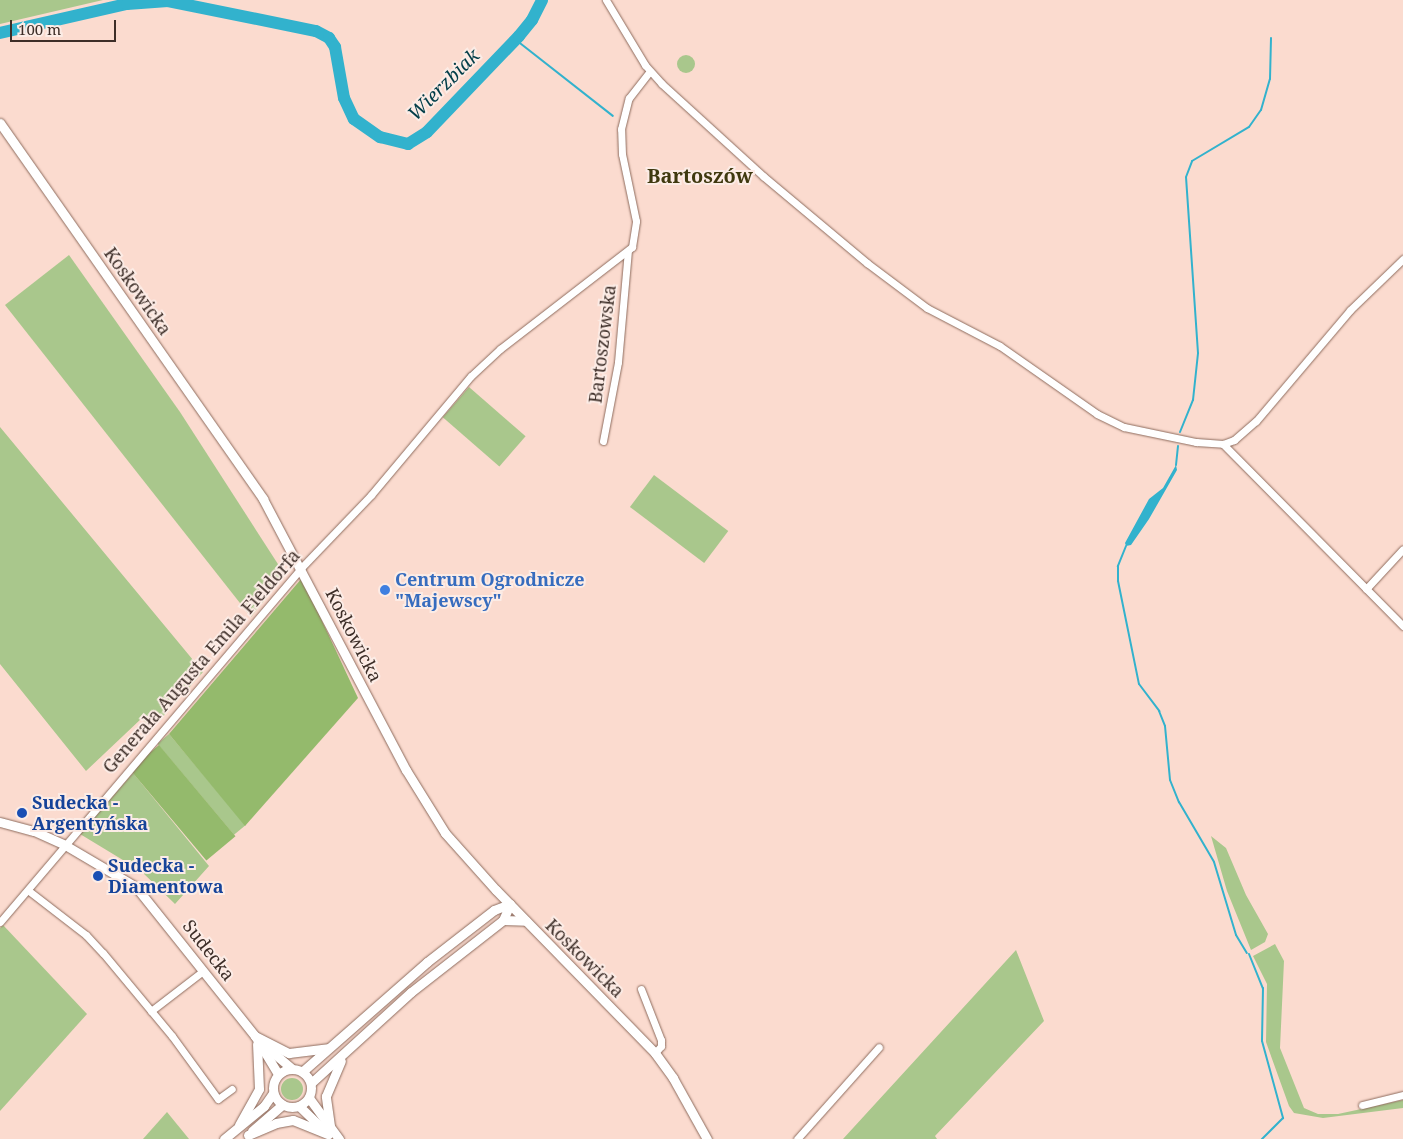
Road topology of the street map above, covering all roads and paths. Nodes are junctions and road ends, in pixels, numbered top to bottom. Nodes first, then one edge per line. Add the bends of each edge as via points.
1 (606, 0) edge
2 (650, 70) junction
3 (0, 123) edge
4 (628, 251) junction
5 (1403, 258) edge
6 (603, 440) dead end
7 (1223, 444) junction
8 (1403, 549) edge
9 (301, 568) junction
10 (1366, 589) junction
11 (1403, 626) edge
12 (0, 822) edge
13 (66, 845) junction
14 (496, 890) junction
15 (29, 891) junction
16 (510, 904) junction
17 (494, 910) junction
18 (503, 920) junction
19 (526, 921) junction
20 (0, 922) edge
21 (203, 971) junction
22 (641, 989) dead end
23 (151, 1010) junction
24 (255, 1036) junction
25 (880, 1047) dead end
26 (328, 1048) junction
27 (655, 1053) junction
28 (344, 1054) junction
29 (291, 1068) junction
30 (303, 1071) junction
31 (278, 1074) junction
32 (311, 1083) junction
33 (232, 1089) dead end
34 (274, 1093) junction
35 (1403, 1095) edge
36 (309, 1098) junction
37 (282, 1105) junction
38 (1362, 1105) dead end
39 (299, 1106) junction
40 (239, 1125) junction
41 (330, 1133) edge
42 (246, 1137) edge
43 (224, 1139) edge
44 (339, 1139) edge
45 (707, 1139) edge
46 (797, 1139) edge

1 - 2 street
2 - 4 street, Bartoszowska via 629,98 621,129 622,154 636,226 635,242
2 - 7 street via 763,176 927,308 1000,346 1111,422 1162,436
3 - 9 street, Koskowicka via 220,434 263,499
4 - 6 street, Bartoszowska via 618,362
4 - 9 street, Generała Augusta Emila Fieldorfa via 500,349 471,376 392,470
5 - 7 street via 1344,317 1250,427
7 - 10 street
8 - 10 street
9 - 13 street, Generała Augusta Emila Fieldorfa
9 - 14 street, Koskowicka via 427,806 457,848
10 - 11 street
12 - 13 street, Sudecka via 34,831
13 - 15 street, Generała Augusta Emila Fieldorfa
13 - 21 street, Sudecka via 136,887
14 - 16 street, Koskowicka
14 - 17 street
15 - 20 street, Generała Augusta Emila Fieldorfa
15 - 23 street via 86,935
16 - 17 street
16 - 18 street
16 - 19 street, Koskowicka
17 - 26 street via 427,962
18 - 19 street
18 - 28 street via 419,986
19 - 27 street, Koskowicka
21 - 23 street
21 - 24 street, Sudecka
22 - 27 street via 661,1040 661,1046
23 - 33 street via 218,1099
24 - 26 street via 290,1053
24 - 29 street, Sudecka
24 - 31 street, Sudecka
24 - 40 street via 259,1089
25 - 46 street
26 - 30 street
27 - 45 street, Koskowicka
28 - 32 street
28 - 41 street via 326,1096
29 - 30 street
29 - 31 street
30 - 32 street
31 - 34 street via 273,1083
32 - 36 street
34 - 37 street
34 - 40 street via 264,1106
35 - 38 street
36 - 39 street
36 - 41 street
37 - 39 street
37 - 42 street
39 - 41 street
40 - 43 street
41 - 42 street via 293,1120 276,1123
41 - 44 street

